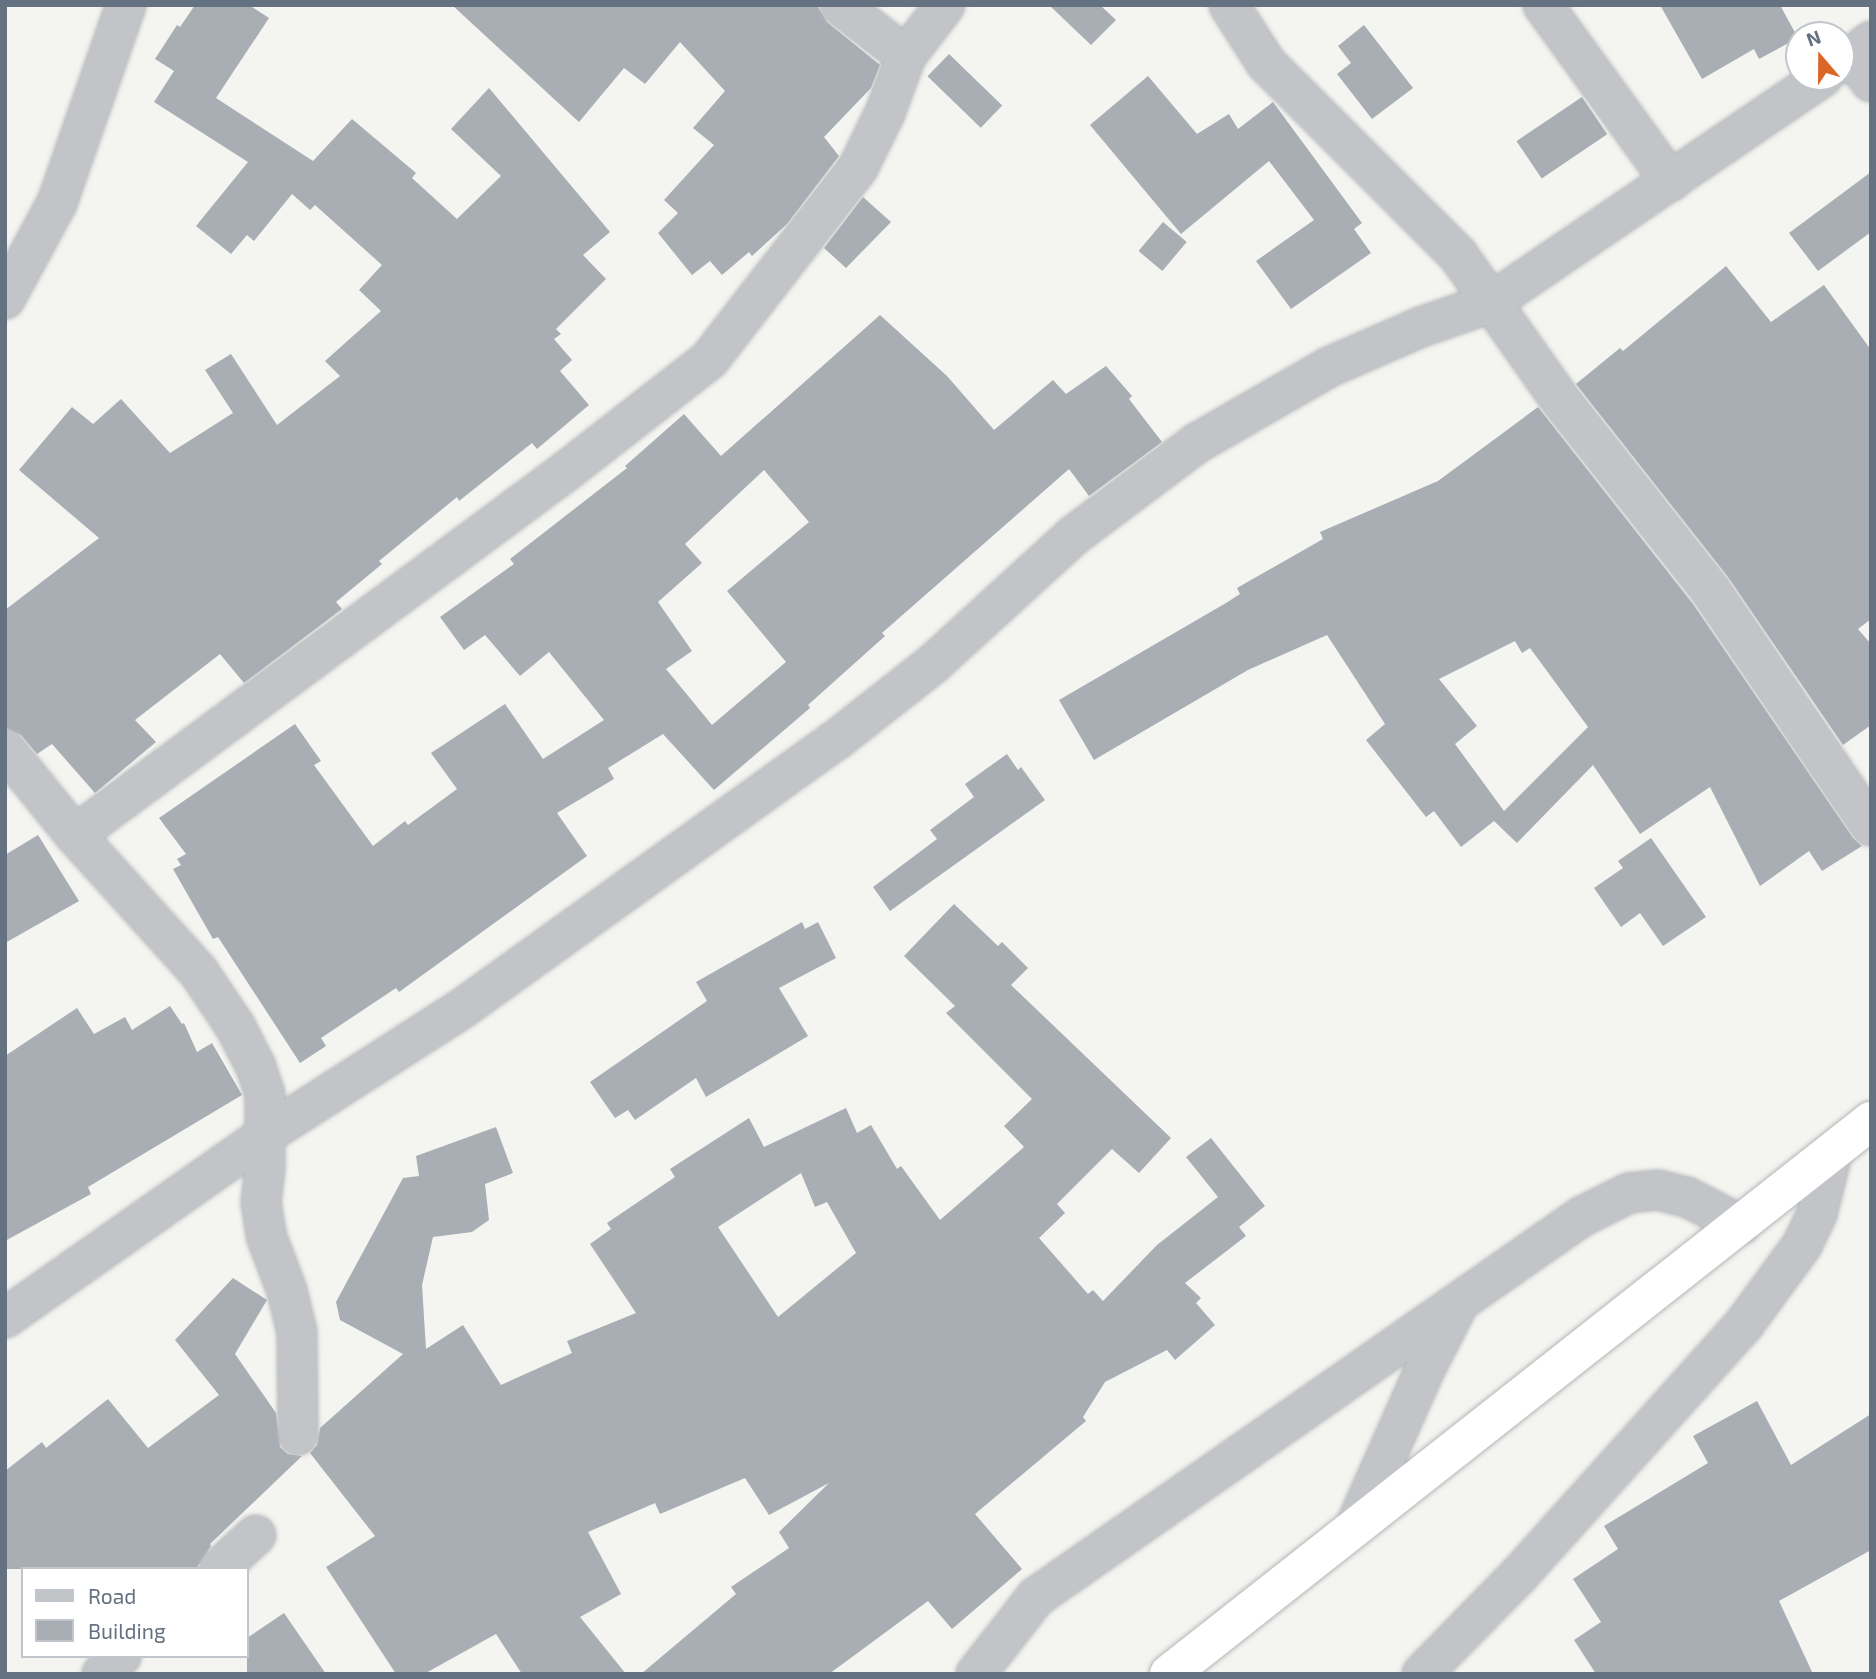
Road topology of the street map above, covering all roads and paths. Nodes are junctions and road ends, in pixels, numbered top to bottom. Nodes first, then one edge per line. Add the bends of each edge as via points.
1 (126, 5) edge
2 (840, 5) edge
3 (945, 5) edge
4 (1229, 5) edge
5 (1543, 5) edge
6 (906, 57) junction
7 (1810, 91) edge
8 (1671, 182) junction
9 (5, 299) edge
10 (1490, 303) junction
11 (5, 749) edge
12 (1871, 827) edge
13 (75, 835) junction
14 (1858, 1127) edge
15 (265, 1135) junction
16 (1741, 1225) junction
17 (1461, 1299) junction
18 (5, 1318) edge
19 (298, 1435) dead end
20 (1355, 1527) junction
21 (256, 1535) dead end
22 (221, 1567) edge
23 (119, 1658) edge
24 (102, 1674) edge
25 (976, 1674) edge
26 (1169, 1674) edge
27 (1422, 1674) edge

1 - 9 street via 57,203
2 - 6 street
3 - 6 street
4 - 10 street via 1266,63 1458,255
5 - 8 street
6 - 13 street via 886,113 858,168 709,360
7 - 8 street
8 - 10 street
10 - 12 street via 1558,397 1712,591
10 - 15 street via 1329,367 1197,443 1073,536 933,664 835,741 460,1010
11 - 13 street
13 - 15 street via 198,971 235,1026 265,1094
14 - 16 highway
14 - 27 street via 1802,1245 1745,1323 1520,1574
15 - 18 street
15 - 19 street via 261,1202 267,1238 297,1332
16 - 17 street via 1687,1197 1658,1190 1629,1193 1581,1217
16 - 20 highway
17 - 20 street
17 - 25 street via 1036,1597
20 - 26 highway
21 - 22 street
23 - 24 street

